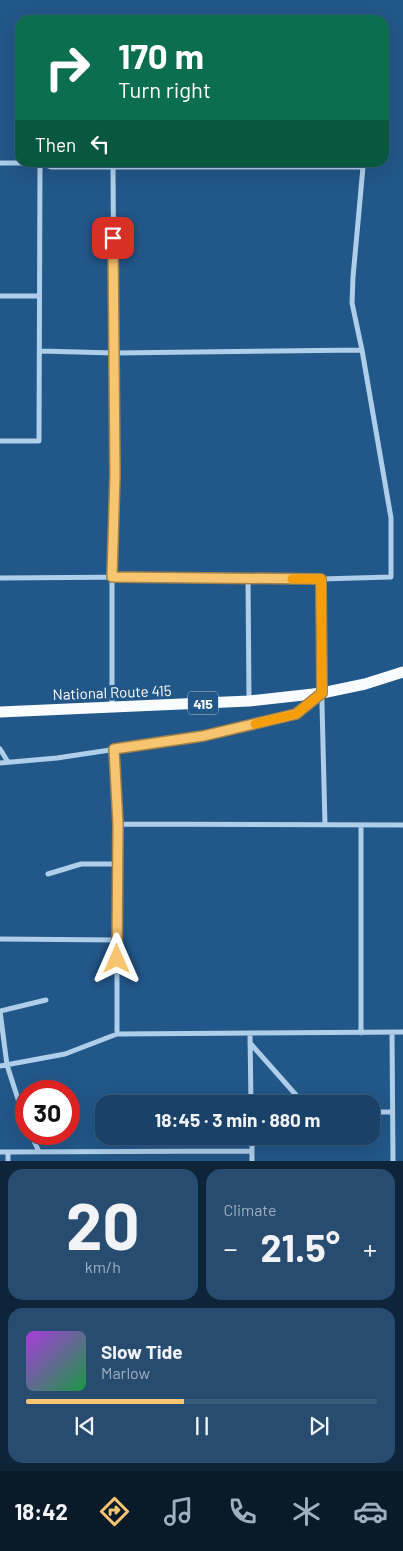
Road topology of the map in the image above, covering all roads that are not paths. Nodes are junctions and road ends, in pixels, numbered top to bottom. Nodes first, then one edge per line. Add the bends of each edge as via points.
1 (0, 164) edge
2 (15, 164) edge
3 (40, 167) edge
4 (49, 167) edge
5 (82, 167) edge
6 (113, 167) edge
7 (363, 167) edge
8 (0, 296) edge
9 (39, 296) junction
10 (362, 350) junction
11 (40, 351) junction
12 (114, 353) junction
13 (0, 441) edge
14 (112, 577) junction
15 (0, 578) edge
16 (248, 578) junction
17 (321, 579) junction
18 (403, 672) edge
19 (322, 693) junction
20 (249, 701) junction
21 (112, 708) junction
22 (0, 712) edge
23 (0, 749) edge
24 (114, 749) junction
25 (8, 762) junction
26 (0, 763) edge
27 (118, 824) junction
28 (325, 825) junction
29 (361, 825) junction
30 (403, 825) edge
31 (117, 864) junction
32 (48, 874) dead end
33 (0, 939) edge
34 (117, 940) junction
35 (46, 1000) dead end
36 (0, 1011) edge
37 (392, 1032) junction
38 (403, 1032) edge
39 (250, 1033) junction
40 (361, 1033) junction
41 (117, 1034) junction
42 (250, 1043) junction
43 (7, 1065) junction
44 (0, 1066) edge
45 (15, 1090) edge
46 (251, 1095) edge
47 (296, 1095) edge
48 (380, 1112) edge
49 (392, 1112) junction
50 (36, 1145) edge
51 (252, 1145) edge
52 (252, 1151) junction
53 (0, 1152) edge
54 (8, 1152) junction
55 (39, 1152) junction
56 (8, 1161) edge
57 (252, 1161) edge
58 (392, 1161) edge

1 - 2 street
3 - 9 street
4 - 5 street
6 - 12 street
7 - 10 street via 352,277 352,303
8 - 9 street
9 - 11 street
10 - 12 street
10 - 17 street via 391,518 391,577
11 - 12 street
11 - 13 street via 39,440
12 - 14 street
14 - 15 street
14 - 16 street
14 - 21 street
16 - 17 street
16 - 20 street
17 - 19 street
18 - 19 highway, National Route 415 / 415
19 - 20 highway, National Route 415 / 415
19 - 24 street via 296,714 203,736
19 - 28 street
20 - 21 highway, National Route 415 / 415
21 - 22 highway, National Route 415 / 415
23 - 25 street
24 - 25 street
24 - 27 street
25 - 26 street
27 - 28 street
27 - 31 street
28 - 29 street
29 - 30 street
29 - 40 street
31 - 32 street via 81,864
31 - 34 street
33 - 34 street
34 - 41 street
35 - 36 street
36 - 43 street
37 - 38 street
37 - 40 street
37 - 49 street
39 - 40 street
39 - 41 street
39 - 42 street
41 - 43 street via 65,1054
42 - 46 street
42 - 47 street
43 - 44 street
43 - 45 street
48 - 49 street
49 - 58 street
50 - 55 street
51 - 52 street
52 - 55 street
52 - 57 street
53 - 54 street
54 - 55 street
54 - 56 street

